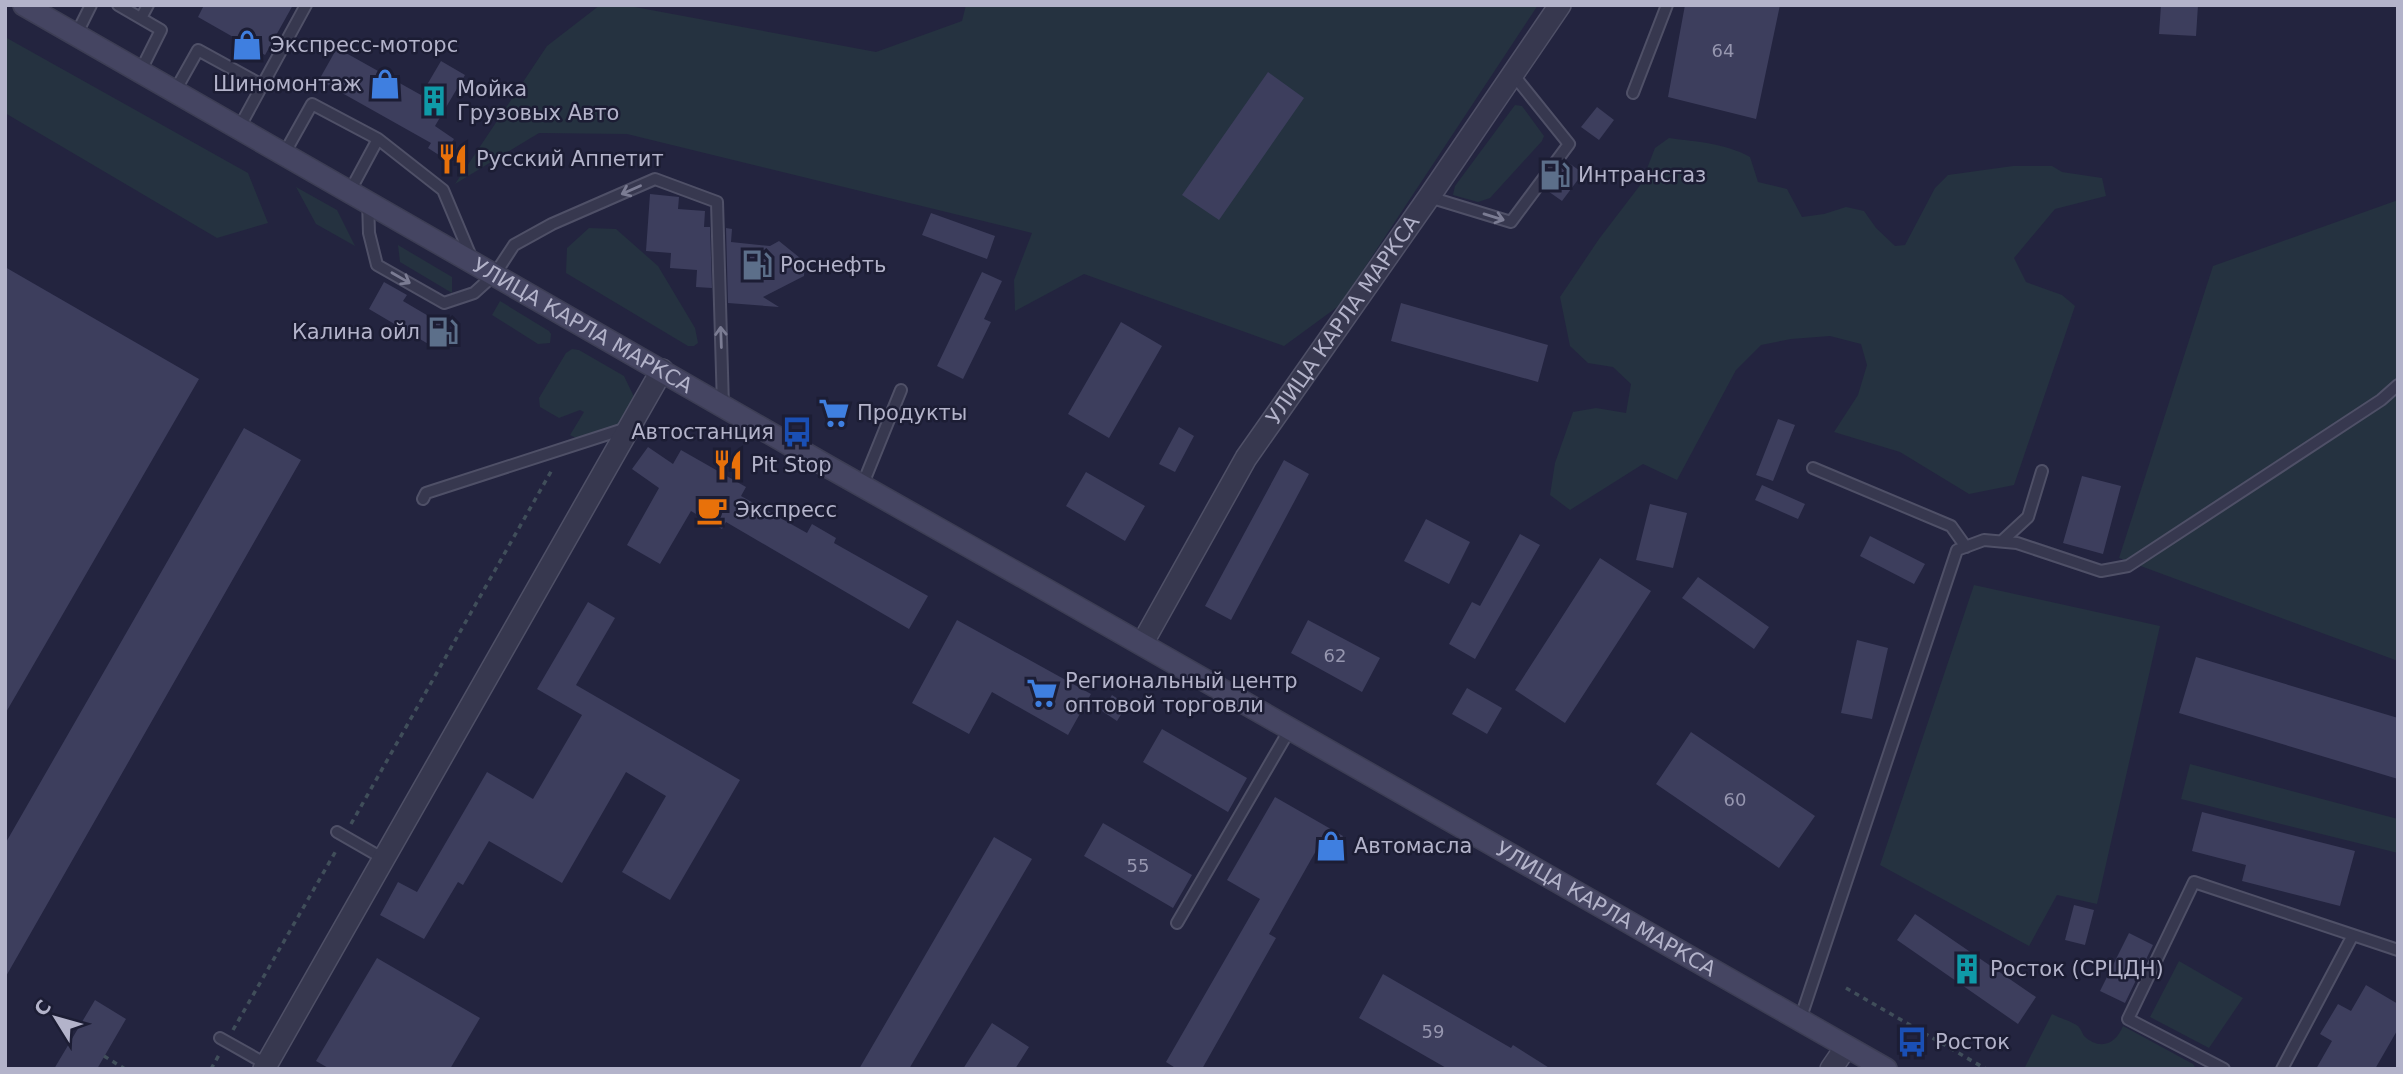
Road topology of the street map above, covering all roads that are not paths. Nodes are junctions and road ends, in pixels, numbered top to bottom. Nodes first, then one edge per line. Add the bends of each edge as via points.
1 (24, 5) edge
2 (91, 5) edge
3 (118, 5) edge
4 (148, 5) edge
5 (306, 5) edge
6 (1560, 5) edge
7 (1667, 5) edge
8 (52, 12) edge
9 (141, 18) junction
10 (76, 35) junction
11 (140, 72) junction
12 (1512, 74) junction
13 (262, 85) junction
14 (175, 92) junction
15 (1633, 93) dead end
16 (239, 128) junction
17 (379, 139) junction
18 (284, 154) junction
19 (359, 196) junction
20 (1429, 197) junction
21 (473, 261) junction
22 (495, 274) junction
23 (662, 370) junction
24 (2398, 385) edge
25 (901, 390) dead end
26 (723, 405) junction
27 (629, 427) junction
28 (1813, 468) dead end
29 (2042, 471) dead end
30 (862, 486) junction
31 (423, 499) dead end
32 (2002, 541) junction
33 (1966, 547) junction
34 (1142, 644) junction
35 (1290, 729) junction
36 (340, 834) road end
37 (384, 859) junction
38 (1178, 923) dead end
39 (2353, 935) junction
40 (2398, 950) edge
41 (1800, 1020) junction
42 (223, 1040) road end
43 (1846, 1046) junction
44 (265, 1066) edge
45 (1831, 1069) edge
46 (1886, 1069) edge
47 (2224, 1069) edge
48 (2282, 1069) edge

1 - 8 main road, УЛИЦА КАРЛА МАРКСА
2 - 10 lane
3 - 9 lane
4 - 9 lane
5 - 13 lane
6 - 12 street, УЛИЦА КАРЛА МАРКСА
7 - 15 lane
8 - 10 main road, УЛИЦА КАРЛА МАРКСА
9 - 11 lane via 162,30
10 - 11 main road, УЛИЦА КАРЛА МАРКСА
11 - 14 main road, УЛИЦА КАРЛА МАРКСА
12 - 20 street, УЛИЦА КАРЛА МАРКСА
20 -> 12 lane via 1511,222 1569,144
13 - 14 lane via 198,50
13 - 16 lane
14 - 16 main road, УЛИЦА КАРЛА МАРКСА
16 - 18 main road, УЛИЦА КАРЛА МАРКСА
17 - 18 lane via 312,104
17 - 19 lane
17 - 21 lane via 443,190
18 - 19 main road, УЛИЦА КАРЛА МАРКСА
19 - 21 main road, УЛИЦА КАРЛА МАРКСА
19 -> 22 lane via 377,265 444,303 474,293
20 - 34 street, УЛИЦА КАРЛА МАРКСА via 1246,458
21 - 22 main road, УЛИЦА КАРЛА МАРКСА
22 - 23 main road, УЛИЦА КАРЛА МАРКСА
26 -> 22 lane via 717,202 655,179 514,245
23 - 26 main road, УЛИЦА КАРЛА МАРКСА
23 - 27 street
24 - 32 lane via 2128,566 2101,571
25 - 30 lane
26 - 30 main road, УЛИЦА КАРЛА МАРКСА
27 - 31 lane via 426,493
27 - 37 street
28 - 33 lane via 1951,526
29 - 32 lane via 2028,517
30 - 34 main road, УЛИЦА КАРЛА МАРКСА
32 - 33 lane via 1984,540
33 - 41 lane via 1957,550
34 - 35 main road, УЛИЦА КАРЛА МАРКСА
35 - 38 lane
35 - 41 main road, УЛИЦА КАРЛА МАРКСА
36 - 37 lane
37 - 44 street
39 - 40 lane
39 - 47 lane via 2194,882 2129,1018
39 - 48 lane
41 - 43 main road, УЛИЦА КАРЛА МАРКСА
42 - 44 lane
43 - 45 street
43 - 46 main road, УЛИЦА КАРЛА МАРКСА

